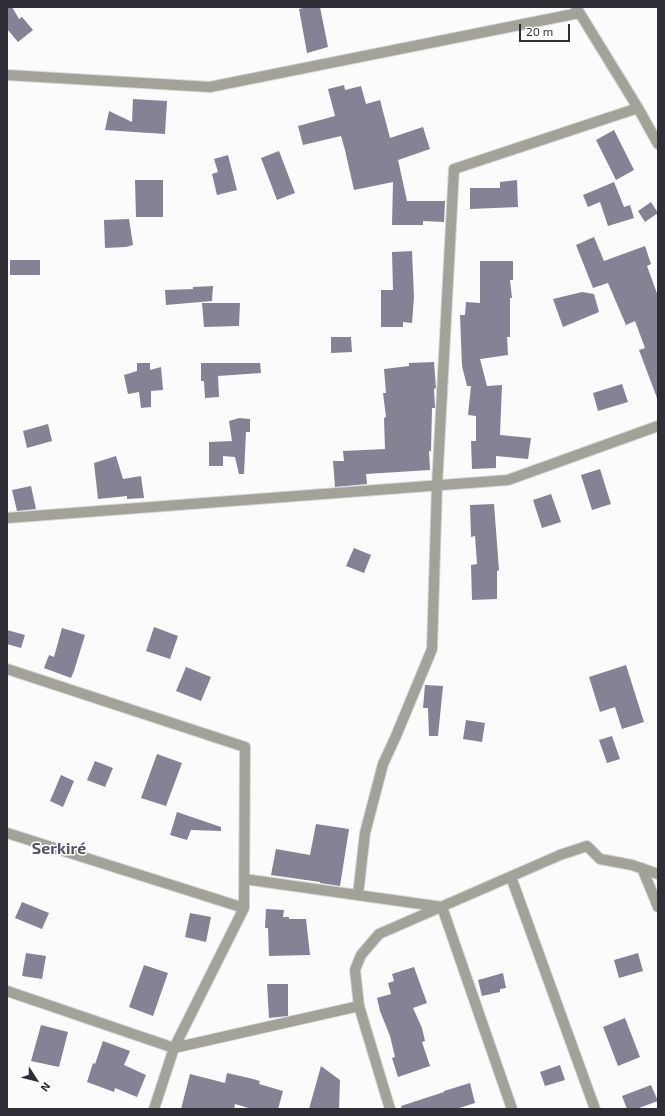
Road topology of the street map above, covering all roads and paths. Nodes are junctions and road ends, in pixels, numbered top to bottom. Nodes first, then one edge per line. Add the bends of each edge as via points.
1 (577, 10) edge
2 (7, 75) edge
3 (638, 108) junction
4 (658, 144) edge
5 (658, 426) edge
6 (437, 486) junction
7 (7, 518) edge
8 (7, 669) edge
9 (7, 833) edge
10 (642, 868) junction
11 (658, 874) edge
12 (511, 877) junction
13 (244, 879) junction
14 (358, 895) junction
15 (442, 907) junction
16 (658, 907) edge
17 (244, 908) junction
18 (7, 991) edge
19 (359, 1006) junction
20 (174, 1048) junction
21 (154, 1109) edge
22 (390, 1109) edge
23 (512, 1109) edge
24 (595, 1109) edge

1 - 2 street via 210,87
1 - 3 street
3 - 4 street
3 - 6 street via 454,169
5 - 6 street via 508,480
6 - 7 street
6 - 14 street via 432,649 383,764 365,833
8 - 13 street via 245,746
9 - 17 street
10 - 11 street
10 - 12 street via 600,859 587,846
10 - 16 street
12 - 15 street
12 - 24 street
13 - 14 street
13 - 17 street
14 - 15 street
15 - 19 street via 379,934 361,955 355,970
15 - 23 street
17 - 20 street
18 - 20 street
19 - 20 street
19 - 22 street
20 - 21 street

